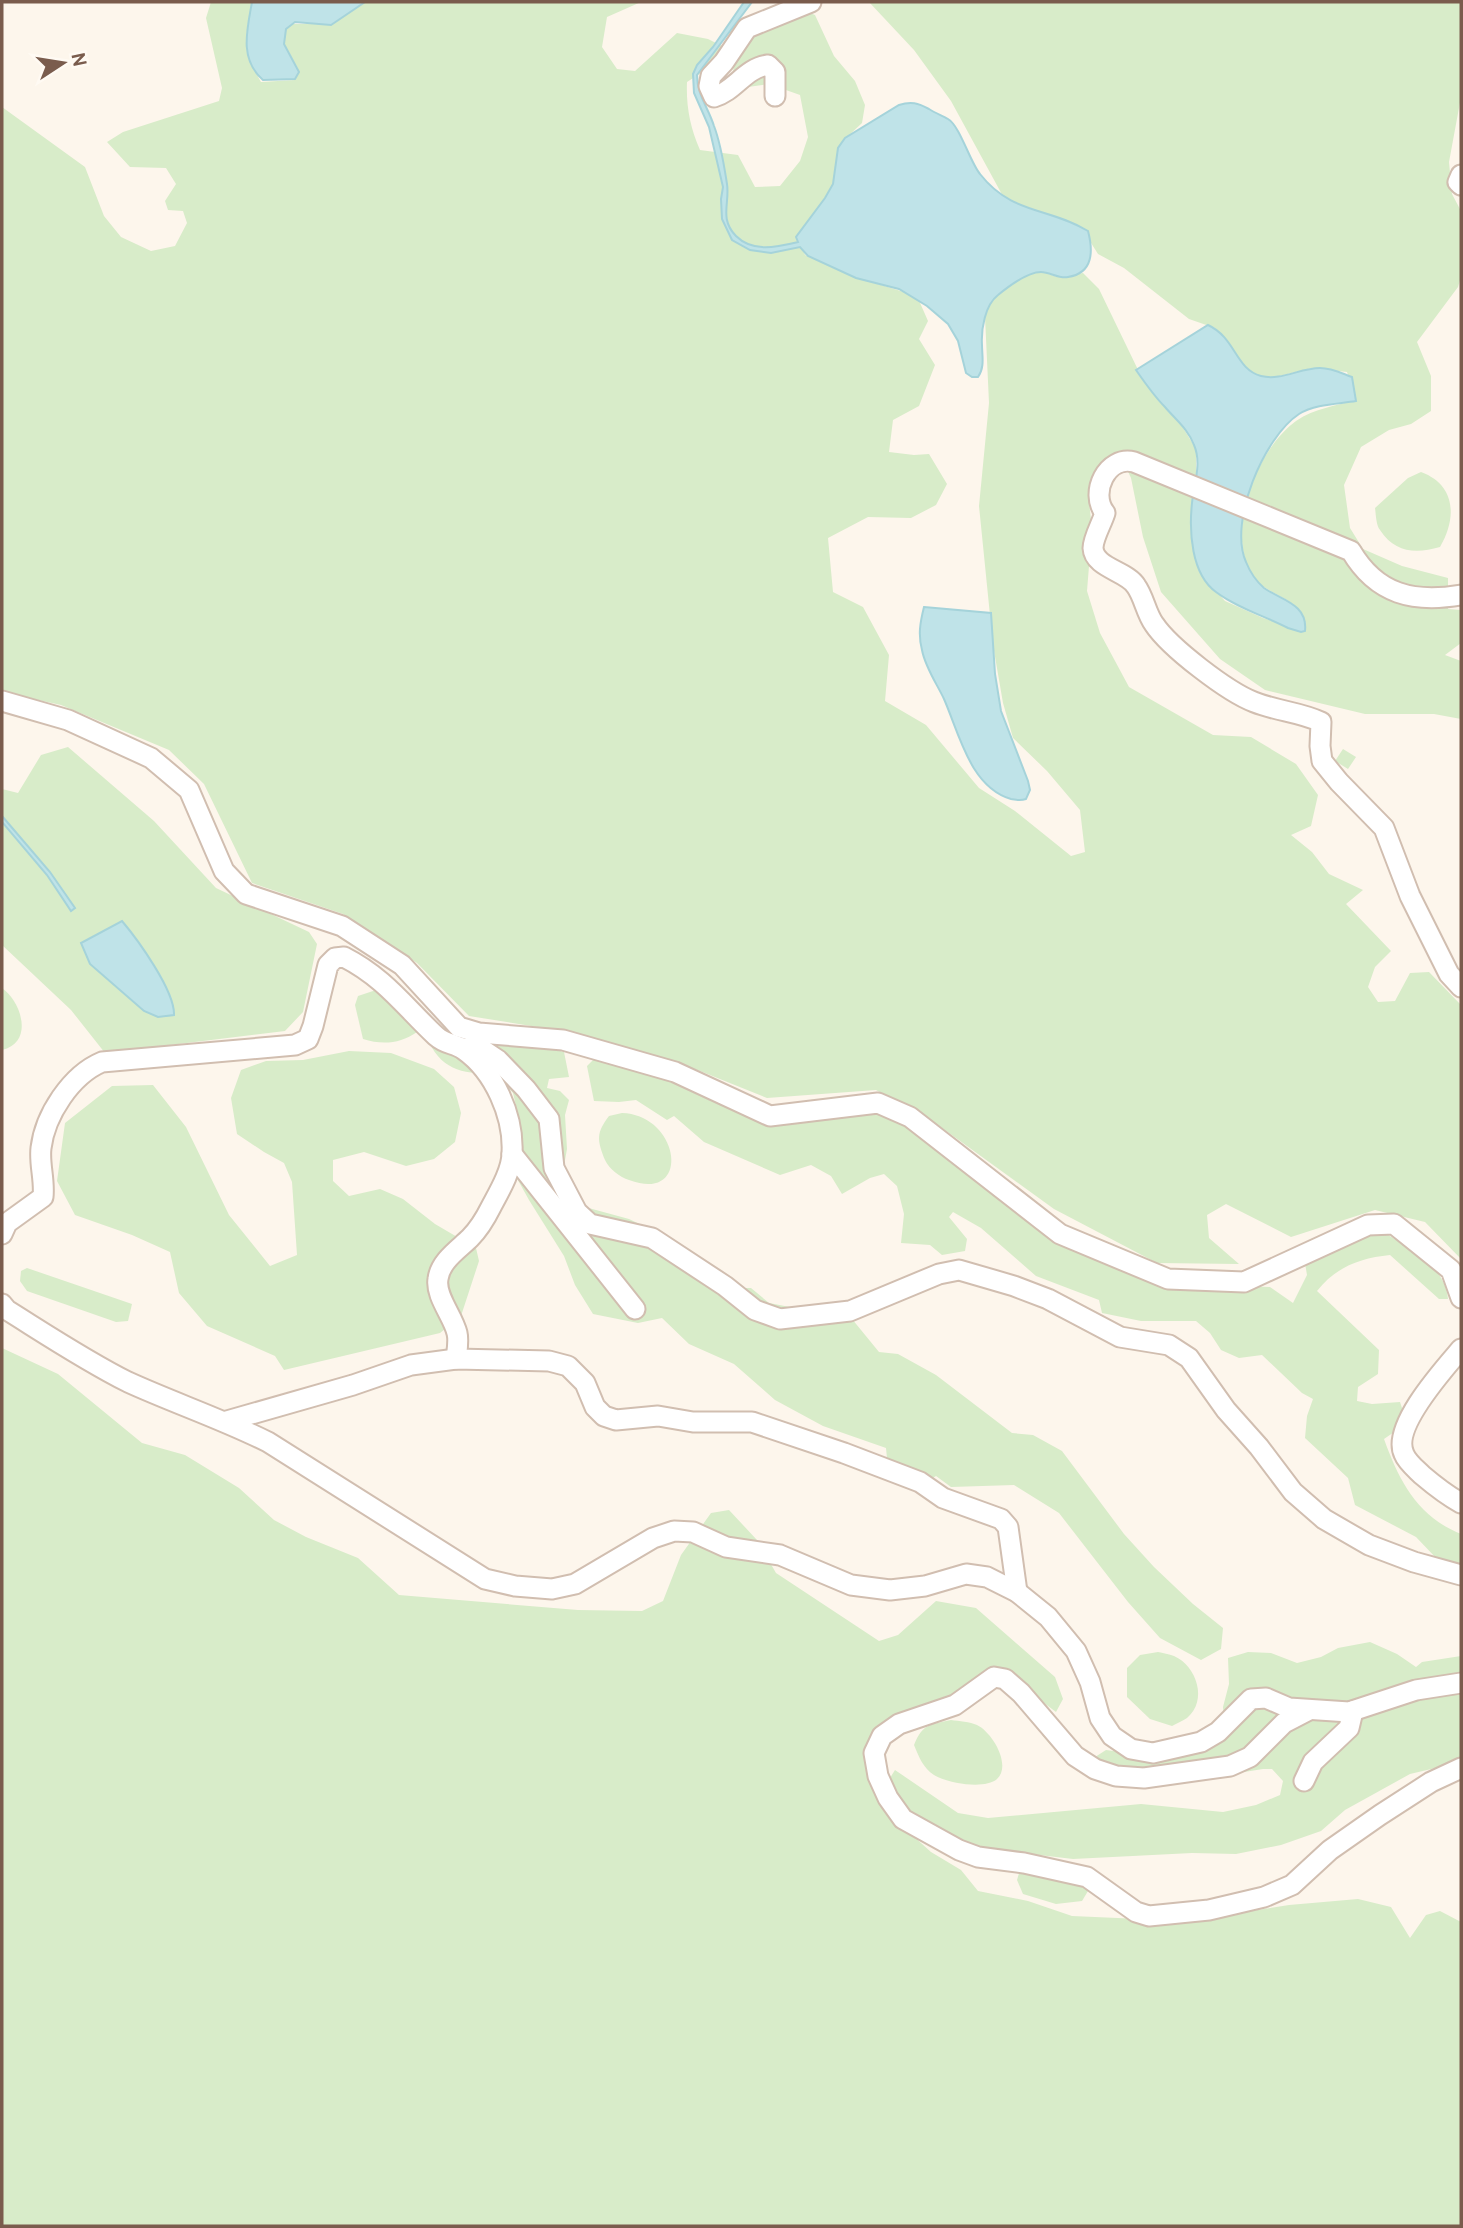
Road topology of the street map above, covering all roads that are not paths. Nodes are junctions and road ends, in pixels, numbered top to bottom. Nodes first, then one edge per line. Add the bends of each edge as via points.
1 (811, 2) edge
2 (775, 96) dead end
3 (1461, 175) edge
4 (1461, 185) edge
5 (1461, 595) edge
6 (2, 701) edge
7 (1461, 987) edge
8 (462, 1048) junction
9 (512, 1154) junction
10 (2, 1234) edge
11 (1461, 1298) edge
12 (2, 1304) edge
13 (635, 1309) dead end
14 (1461, 1349) edge
15 (456, 1359) junction
16 (227, 1422) junction
17 (1461, 1503) edge
18 (1461, 1575) edge
19 (1017, 1592) junction
20 (1461, 1683) edge
21 (1278, 1703) junction
22 (1310, 1709) junction
23 (1353, 1711) junction
24 (1284, 1723) junction
25 (1461, 1768) edge
26 (1304, 1781) dead end

1 - 2 street via 747,28 711,76 714,97 726,93 758,66 768,65 775,72
3 - 4 street
5 - 7 street via 1418,599 1384,586 1368,576 1351,551 1135,462 1117,463 1102,478 1099,505 1105,513 1093,548 1097,557 1136,585 1154,625 1174,646 1231,691 1255,703 1321,722 1322,761 1384,828 1410,896 1449,974
6 - 11 street via 68,720 151,758 189,790 224,871 246,894 342,926 402,965 460,1027 479,1033 563,1040 675,1072 771,1116 878,1103 911,1117 1060,1234 1168,1279 1244,1282 1368,1225 1394,1224 1451,1270
8 - 9 street via 481,1066 502,1100
8 - 10 street via 444,1043 386,984 344,957 335,958 328,965 308,1039 295,1045 102,1062 89,1067 72,1083 44,1134 43,1197 7,1223
8 - 18 street via 483,1051 498,1060 549,1119 554,1168 577,1212 590,1224 652,1238 755,1310 780,1320 850,1311 959,1270 1048,1299 1119,1336 1169,1345 1189,1359 1293,1492 1324,1519 1369,1545
9 - 13 street
9 - 15 street via 491,1209 437,1280 458,1336
12 - 16 street via 99,1367
14 - 17 street via 1431,1385 1403,1431 1403,1453 1443,1494
15 - 16 street via 411,1365
15 - 19 street via 549,1361 568,1366 585,1383 595,1407 616,1420 658,1416 693,1422 752,1422 920,1482 943,1498 1001,1519 1009,1527
16 - 19 street via 268,1442 485,1579 515,1586 552,1589 575,1584 653,1538 674,1531 693,1532 726,1547 780,1555 851,1585 890,1590 966,1574 987,1577
19 - 21 street via 1048,1617 1076,1651 1100,1718 1112,1736 1130,1749 1153,1752 1201,1742 1218,1732 1251,1699
20 - 23 street via 1416,1690
21 - 22 street
21 - 24 street via 1287,1715
22 - 23 street
22 - 24 street
23 - 26 street via 1349,1728 1313,1762
24 - 25 street via 1250,1757 1230,1766 1143,1778 1116,1776 1075,1756 1021,1693 1005,1679 994,1678 955,1705 899,1724 882,1736 874,1753 888,1798 903,1819 922,1832 978,1857 1087,1877 1136,1912 1149,1916 1209,1910 1292,1885 1360,1829 1431,1782

